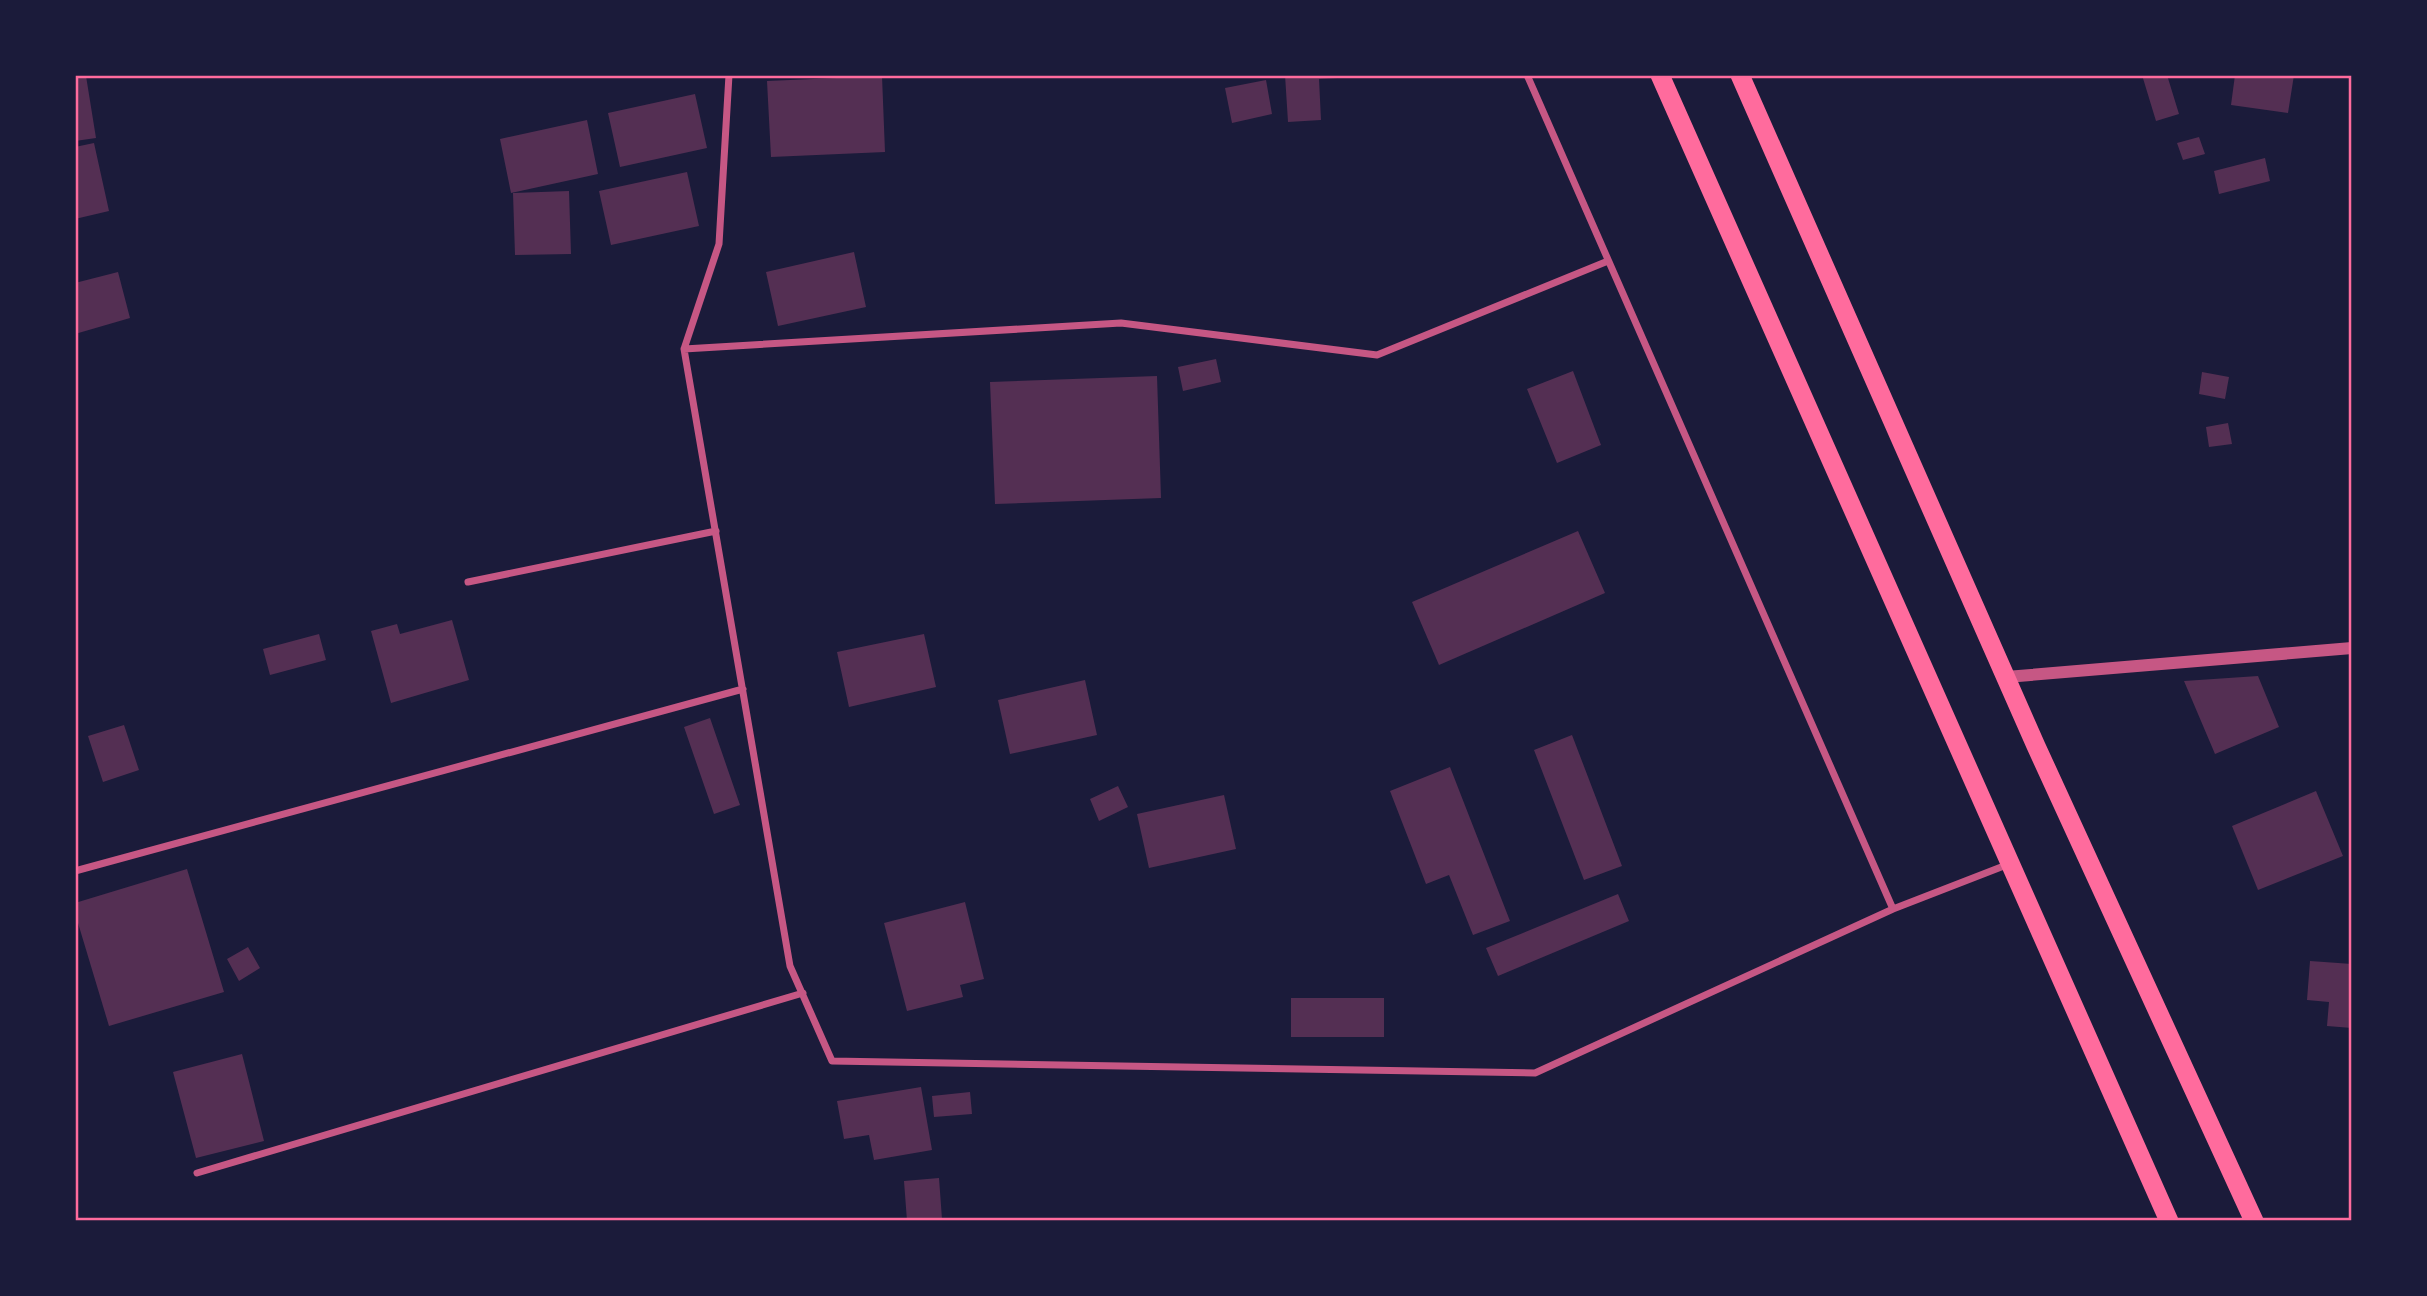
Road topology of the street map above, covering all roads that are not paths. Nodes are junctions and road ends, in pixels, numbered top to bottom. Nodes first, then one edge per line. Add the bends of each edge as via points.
1 (729, 75) edge
2 (1527, 75) edge
3 (1660, 75) edge
4 (1740, 75) edge
5 (1608, 261) junction
6 (684, 348) junction
7 (716, 531) junction
8 (468, 582) dead end
9 (2352, 648) edge
10 (2006, 677) junction
11 (743, 690) junction
12 (2010, 864) junction
13 (75, 871) edge
14 (1893, 909) junction
15 (803, 993) junction
16 (197, 1172) dead end
17 (2169, 1221) edge
18 (2254, 1221) edge

1 - 6 street via 719,244
2 - 5 street
3 - 12 highway
4 - 10 highway
5 - 6 street via 1377,355 1121,323
5 - 14 street
6 - 7 street
7 - 8 street
7 - 11 street
9 - 10 street
10 - 18 highway
11 - 13 street
11 - 15 street via 790,965
12 - 14 street
12 - 17 highway
14 - 15 street via 1535,1073 832,1061
15 - 16 street

